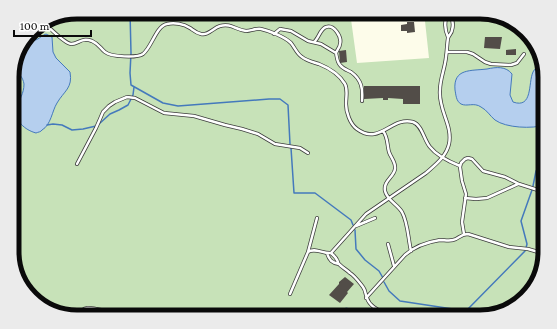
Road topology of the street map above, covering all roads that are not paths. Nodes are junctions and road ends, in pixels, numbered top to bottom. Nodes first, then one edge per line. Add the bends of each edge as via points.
1 (446, 19) edge
2 (452, 19) edge
3 (48, 27) edge
4 (274, 34) junction
5 (448, 37) junction
6 (314, 42) junction
7 (447, 52) junction
8 (336, 53) junction
9 (524, 54) dead end
10 (362, 101) dead end
11 (384, 131) junction
12 (308, 153) dead end
13 (443, 157) junction
14 (77, 164) dead end
15 (460, 166) junction
16 (519, 184) junction
17 (538, 190) edge
18 (465, 198) junction
19 (389, 199) junction
20 (317, 218) dead end
21 (375, 218) dead end
22 (354, 227) junction
23 (464, 234) junction
24 (388, 244) dead end
25 (411, 251) junction
26 (308, 252) junction
27 (538, 252) edge
28 (326, 253) junction
29 (331, 253) junction
30 (338, 264) junction
31 (394, 267) junction
32 (290, 294) dead end
33 (366, 298) junction
34 (84, 310) edge
35 (101, 310) edge
36 (378, 310) edge

1 - 5 lane via 445,30
2 - 5 lane via 452,30
3 - 4 lane via 69,43 90,40 113,56 141,55 148,49 160,28 168,24 184,25 202,34 218,27 229,26 247,31 260,29
4 - 6 lane via 280,29 285,29
4 - 11 lane via 289,42 304,59 327,67 341,78 347,91 346,106 356,128 370,134
5 - 7 lane
6 - 8 lane
6 - 8 lane via 323,28 332,27 340,41
7 - 9 lane via 467,52 491,64 512,65
7 - 13 lane via 440,97 450,139
8 - 10 lane via 340,66 353,74 360,83 363,89
11 - 13 lane via 399,123 414,123 420,128 430,147
11 - 19 lane via 395,166 385,186
12 - 14 lane via 300,148 272,143 258,134 242,129 194,116 164,113 135,98 127,97 112,104 103,112
13 - 15 lane
13 - 19 lane via 426,173
15 - 16 lane via 465,159 470,158 483,171
15 - 18 lane
16 - 17 lane
16 - 18 lane via 484,198
18 - 23 lane via 462,222
19 - 22 lane via 366,214
19 - 25 lane via 402,211
20 - 26 lane
21 - 22 lane
22 - 29 lane
23 - 25 lane via 456,240 427,243
23 - 27 lane
24 - 31 lane
25 - 31 lane
26 - 28 lane via 318,250
26 - 32 lane
28 - 29 lane
28 - 30 lane via 328,258
29 - 30 lane
30 - 33 lane via 363,286
31 - 33 lane
33 - 36 lane
34 - 35 lane

